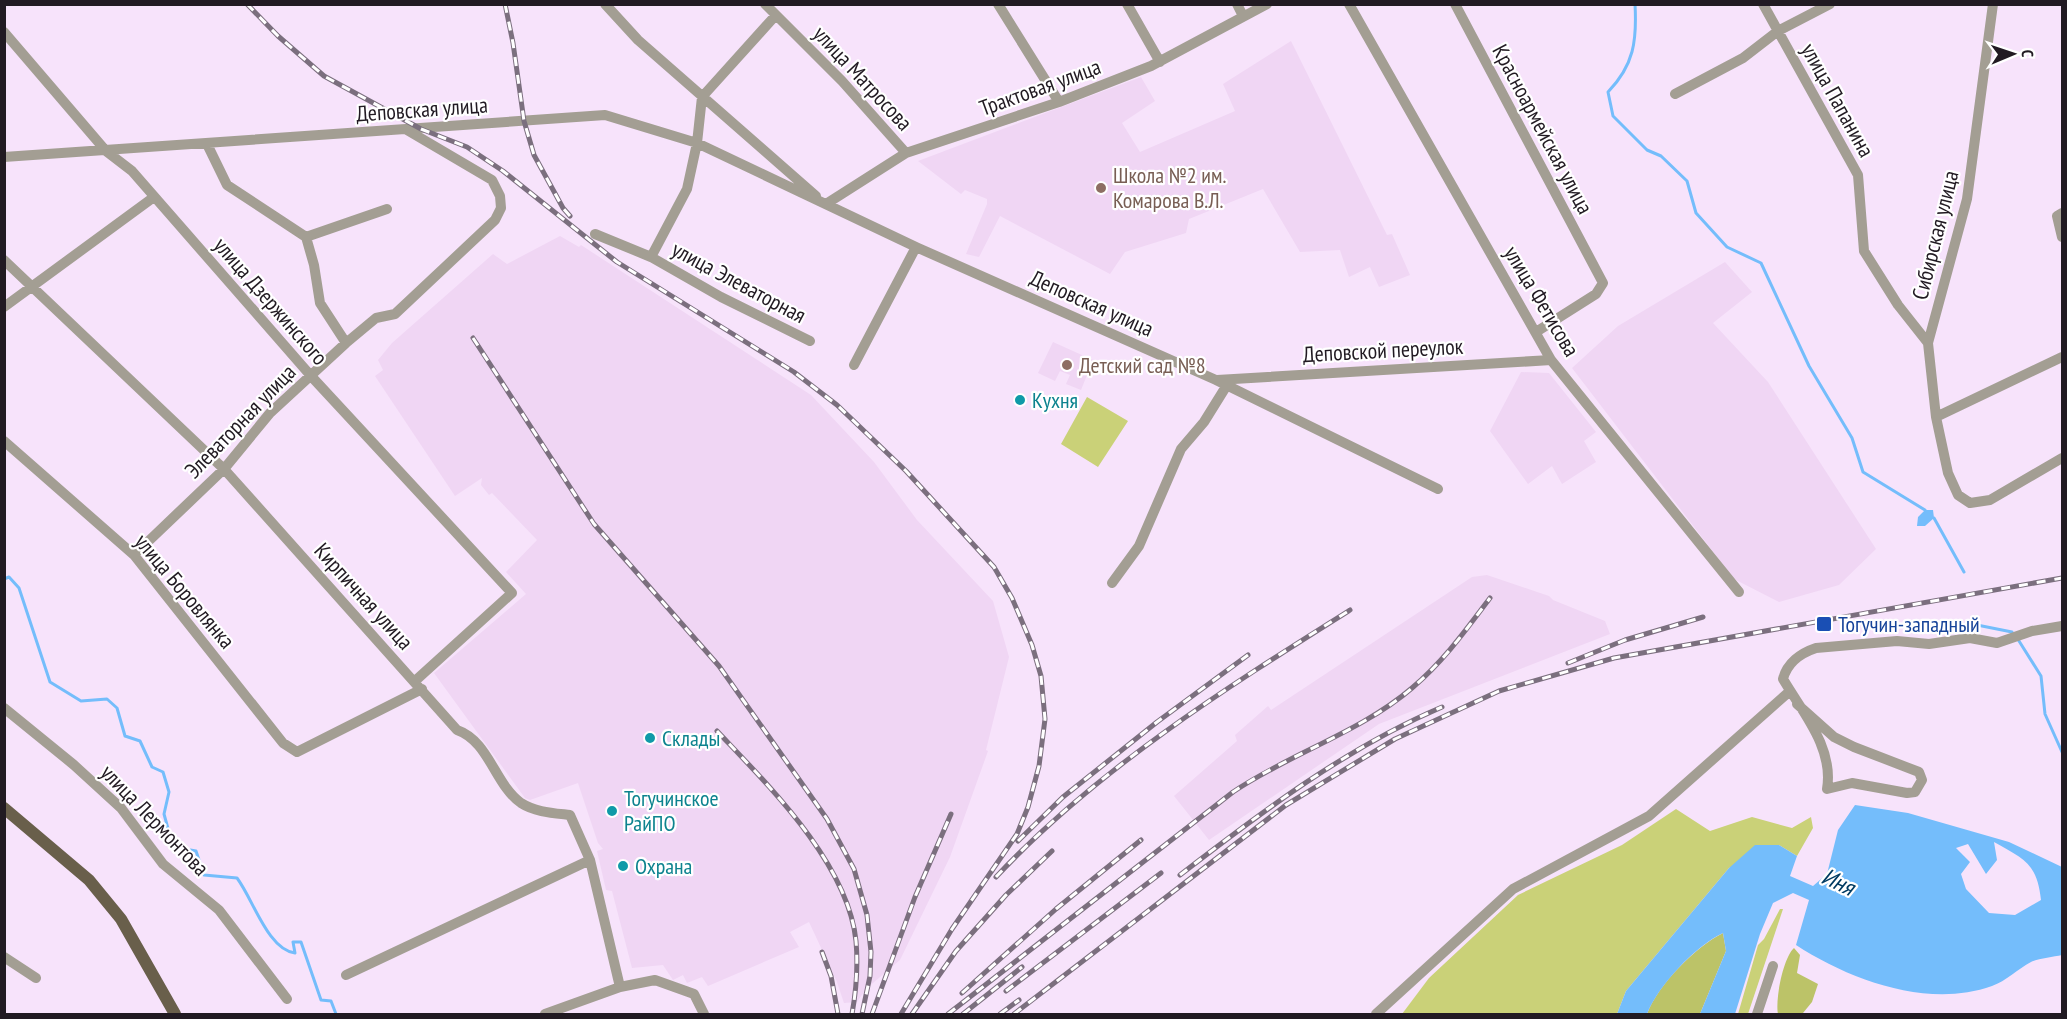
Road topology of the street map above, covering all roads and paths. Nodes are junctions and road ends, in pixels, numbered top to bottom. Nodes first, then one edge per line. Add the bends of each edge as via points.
1 (605, 4) edge
2 (765, 4) edge
3 (998, 4) edge
4 (1127, 4) edge
5 (1237, 4) edge
6 (1267, 4) edge
7 (1349, 4) edge
8 (1455, 4) edge
9 (1763, 4) edge
10 (1830, 4) edge
11 (1993, 4) edge
12 (776, 15) junction
13 (1244, 16) junction
14 (1778, 30) junction
15 (4, 32) edge
16 (1160, 62) junction
17 (1675, 94) dead end
18 (702, 97) junction
19 (1059, 102) junction
20 (407, 130) junction
21 (697, 143) junction
22 (207, 144) junction
23 (106, 151) junction
24 (906, 153) junction
25 (4, 157) edge
26 (154, 197) junction
27 (826, 204) junction
28 (387, 209) dead end
29 (2062, 213) edge
30 (595, 234) dead end
31 (306, 237) junction
32 (2062, 237) edge
33 (916, 247) junction
34 (651, 257) junction
35 (4, 260) edge
36 (32, 286) junction
37 (4, 307) edge
38 (1536, 332) junction
39 (810, 341) dead end
40 (346, 343) junction
41 (1928, 343) junction
42 (2062, 357) edge
43 (1551, 360) junction
44 (854, 364) dead end
45 (311, 376) junction
46 (1216, 380) junction
47 (1227, 385) junction
48 (1936, 417) junction
49 (4, 441) edge
50 (2062, 458) edge
51 (224, 469) junction
52 (1438, 489) dead end
53 (134, 555) junction
54 (1112, 583) dead end
55 (1739, 592) dead end
56 (2062, 626) edge
57 (418, 685) junction
58 (1790, 691) junction
59 (1797, 705) junction
60 (4, 708) edge
61 (4, 808) edge
62 (591, 861) junction
63 (4, 957) edge
64 (1773, 966) dead end
65 (345, 975) dead end
66 (36, 978) dead end
67 (620, 987) junction
68 (287, 999) dead end
69 (175, 1014) edge
70 (545, 1014) edge
71 (704, 1014) edge
72 (1376, 1014) edge
73 (1757, 1014) edge

1 - 18 street, Деповская улица via 638,40
2 - 12 street, улица Матросова
3 - 19 street
4 - 16 street
5 - 13 street
6 - 13 street, Трактовая улица
7 - 38 street, улица Фетисова
8 - 38 street, Красноармейская улица via 1603,283 1596,294
9 - 14 street, улица Папанина
10 - 14 street
11 - 41 street, Сибирская улица via 1967,199
12 - 18 street
12 - 24 street, улица Матросова
13 - 16 street, Трактовая улица
14 - 17 street via 1743,58
14 - 41 street, улица Папанина via 1858,175 1864,251
15 - 23 street, улица Дзержинского
16 - 19 street, Трактовая улица
18 - 21 street
18 - 27 street, Деповская улица
19 - 24 street, Трактовая улица
20 - 21 street, Деповская улица via 605,115
20 - 22 street, Деповская улица
20 - 40 street, Элеваторная улица via 492,180 501,208 495,220 395,314 376,318
21 - 27 street, Деповская улица
21 - 34 street via 687,189
22 - 23 street, Деповская улица
22 - 31 street via 227,185
23 - 25 street, Деповская улица
23 - 26 street, улица Дзержинского via 132,171
24 - 27 street, Трактовая улица
26 - 36 street
26 - 45 street, улица Дзержинского
27 - 33 street, Деповская улица
28 - 31 street
29 - 32 street via 2057,216
30 - 34 street, улица Элеваторная
31 - 40 street via 320,303
33 - 44 street
33 - 46 street, Деповская улица
34 - 39 street, улица Элеваторная
35 - 36 street, Кирпичная улица
36 - 37 street
36 - 51 street, Кирпичная улица
38 - 43 street, улица Фетисова
40 - 45 street, Элеваторная улица
41 - 48 street, Сибирская улица
42 - 48 street
43 - 46 street, Деповской переулок
43 - 55 street, улица Фетисова
45 - 51 street, Элеваторная улица via 270,413
45 - 57 street, улица Дзержинского via 512,593
46 - 47 street, Деповская улица
47 - 52 street, Деповская улица
47 - 54 street via 1181,449 1138,546
48 - 50 street, Сибирская улица via 1948,473 1958,495 1970,503 1990,500
49 - 53 street, улица Боровлянка
51 - 53 street, Элеваторная улица
51 - 57 street, Кирпичная улица
53 - 57 street, улица Боровлянка via 283,742 297,752
56 - 58 street via 1997,643 1970,638 1929,644 1897,641 1816,648 1804,652 1785,673 1783,679
57 - 62 street, Кирпичная улица via 457,730 478,747 520,802 537,810 570,815
58 - 59 street
58 - 72 street via 1649,816 1513,889
59 - 59 street via 1825,752 1830,772 1827,789 1852,783 1907,793 1919,787 1919,772 1834,737
60 - 68 street, улица Лермонтова via 121,808 163,864 219,910
61 - 69 main road via 88,880 121,919
62 - 65 street
62 - 67 street, Кирпичная улица
63 - 66 street
64 - 73 street
67 - 70 street
67 - 71 street via 655,980 694,994

